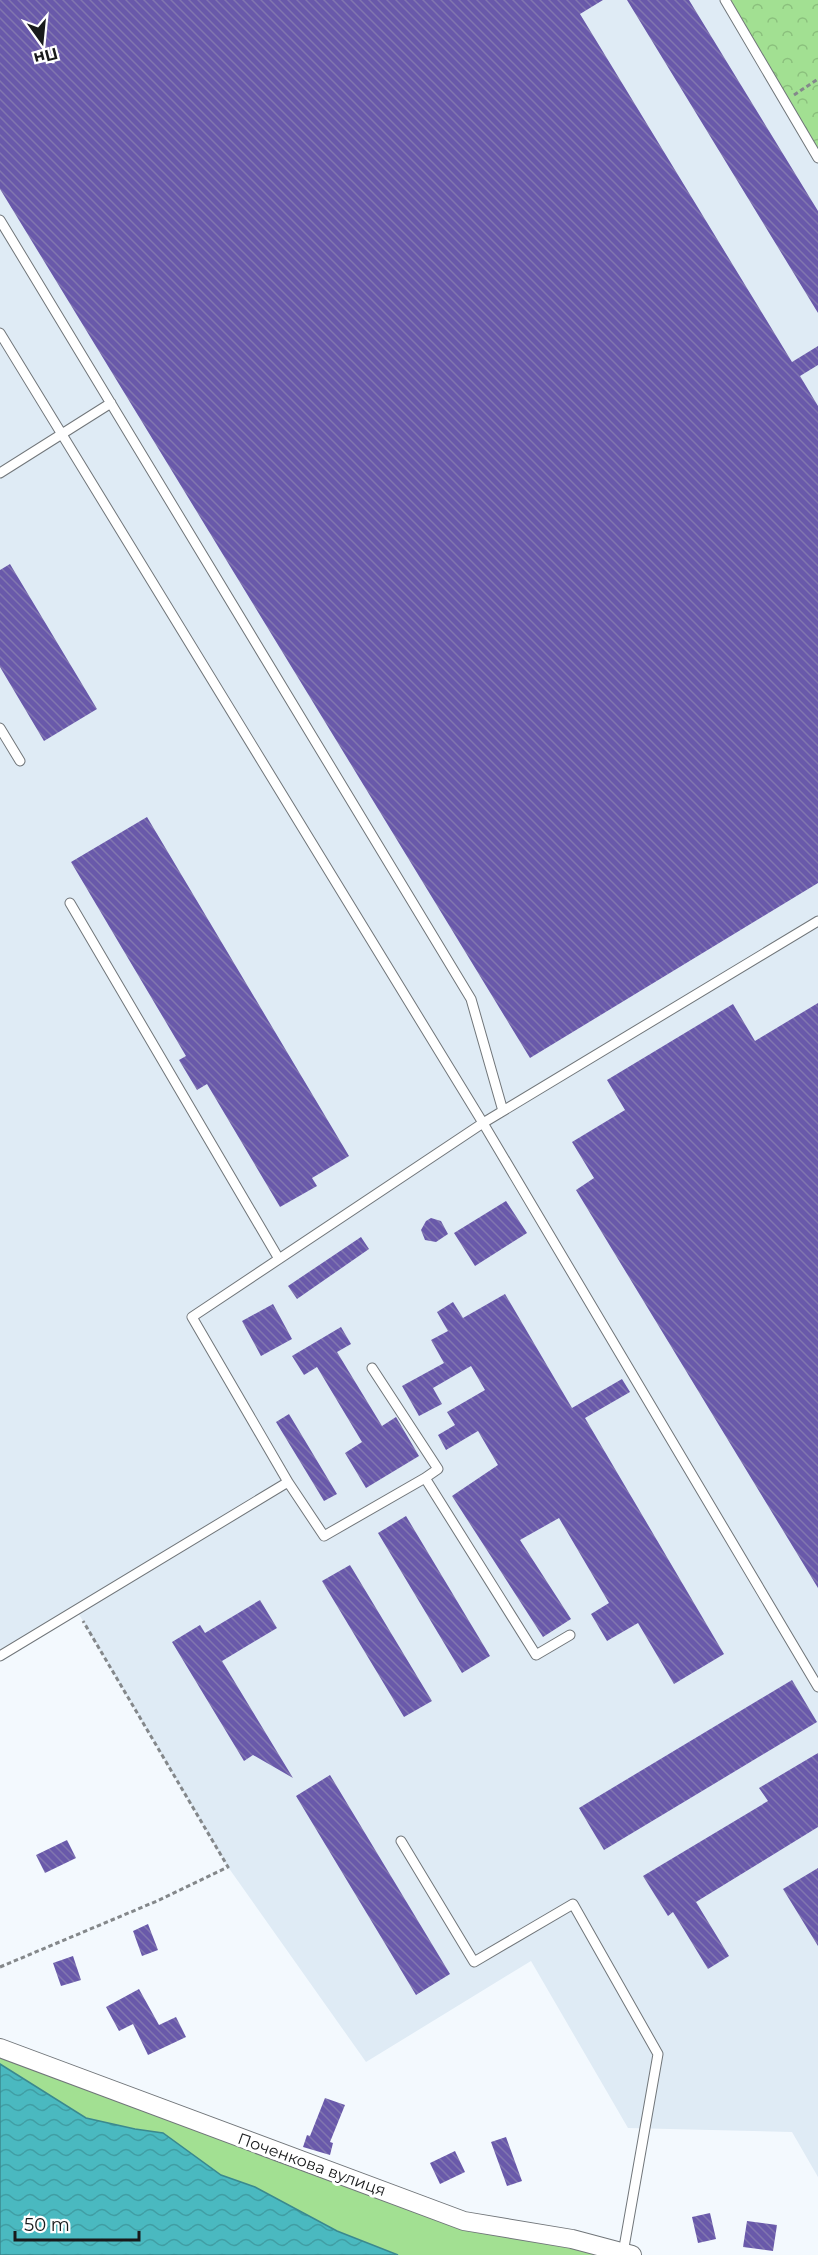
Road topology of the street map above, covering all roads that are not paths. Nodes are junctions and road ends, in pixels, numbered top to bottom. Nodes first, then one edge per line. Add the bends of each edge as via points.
1 (725, 0) edge
2 (818, 158) edge
3 (0, 220) edge
4 (0, 333) edge
5 (111, 403) junction
6 (62, 434) junction
7 (0, 473) edge
8 (0, 728) edge
9 (21, 761) dead end
10 (70, 903) dead end
11 (818, 921) edge
12 (503, 1111) junction
13 (483, 1123) junction
14 (279, 1259) junction
15 (372, 1368) dead end
16 (425, 1478) junction
17 (288, 1482) junction
18 (570, 1635) dead end
19 (0, 1656) edge
20 (818, 1687) edge
21 (400, 1841) dead end
22 (0, 2048) edge
23 (628, 2254) edge

1 - 2 lane
3 - 5 lane
4 - 6 lane
5 - 6 lane
5 - 12 lane via 471,999
6 - 7 lane
6 - 13 lane
8 - 9 lane
10 - 14 lane
11 - 12 lane
12 - 13 lane
13 - 14 lane
13 - 20 lane
14 - 17 lane via 192,1317
15 - 16 lane via 438,1469
16 - 17 lane via 324,1536
16 - 18 lane via 536,1655
17 - 19 lane
21 - 23 lane via 474,1962 573,1904 658,2054
22 - 23 street, Поченкова вулиця via 464,2221 572,2239

